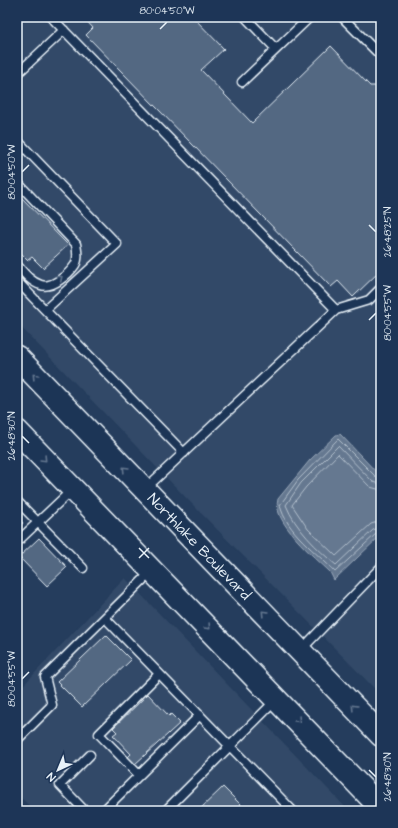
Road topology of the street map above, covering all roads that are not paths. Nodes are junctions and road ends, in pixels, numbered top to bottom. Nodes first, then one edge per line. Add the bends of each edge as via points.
1 (51, 17) edge
2 (245, 17) edge
3 (310, 17) edge
4 (342, 17) edge
5 (64, 30) junction
6 (276, 49) junction
7 (381, 56) edge
8 (17, 74) edge
9 (242, 82) dead end
10 (17, 140) edge
11 (17, 182) edge
12 (17, 266) edge
13 (17, 281) edge
14 (381, 288) edge
15 (45, 310) junction
16 (336, 310) junction
17 (17, 357) edge
18 (17, 431) edge
19 (184, 452) junction
20 (73, 489) junction
21 (144, 489) junction
22 (17, 500) edge
23 (38, 522) junction
24 (17, 542) edge
25 (381, 567) edge
26 (83, 568) dead end
27 (153, 571) junction
28 (104, 618) junction
29 (300, 651) junction
30 (160, 674) junction
31 (277, 698) junction
32 (200, 715) junction
33 (381, 735) edge
34 (17, 740) edge
35 (230, 746) junction
36 (90, 755) dead end
37 (139, 775) junction
38 (381, 808) edge
39 (85, 811) edge
40 (103, 811) edge
41 (165, 811) edge
42 (293, 811) edge

1 - 5 lane
2 - 6 lane
3 - 6 lane
4 - 7 lane
5 - 8 lane
5 - 16 lane
6 - 9 lane
10 - 15 lane via 117,244
12 -> 11 lane via 33,281 43,286 51,285 75,264 78,254 76,244
13 - 15 lane
14 - 16 lane via 369,300
15 - 19 lane
16 - 19 lane
21 -> 17 main road, Northlake Boulevard
18 -> 20 main road
19 - 21 lane
20 - 23 lane
20 - 27 main road
29 -> 21 main road, Northlake Boulevard
22 - 23 lane
23 - 24 lane
23 - 26 lane
25 - 29 lane
27 - 28 lane
27 -> 31 main road
28 - 30 lane
28 - 34 lane via 45,678 52,705
33 -> 29 main road, Northlake Boulevard
30 - 32 lane
30 - 37 lane via 99,734
31 - 35 lane
31 -> 38 main road
32 - 35 lane
32 - 37 lane
35 - 41 lane
35 - 42 lane
36 - 39 lane via 60,785
37 - 40 lane

